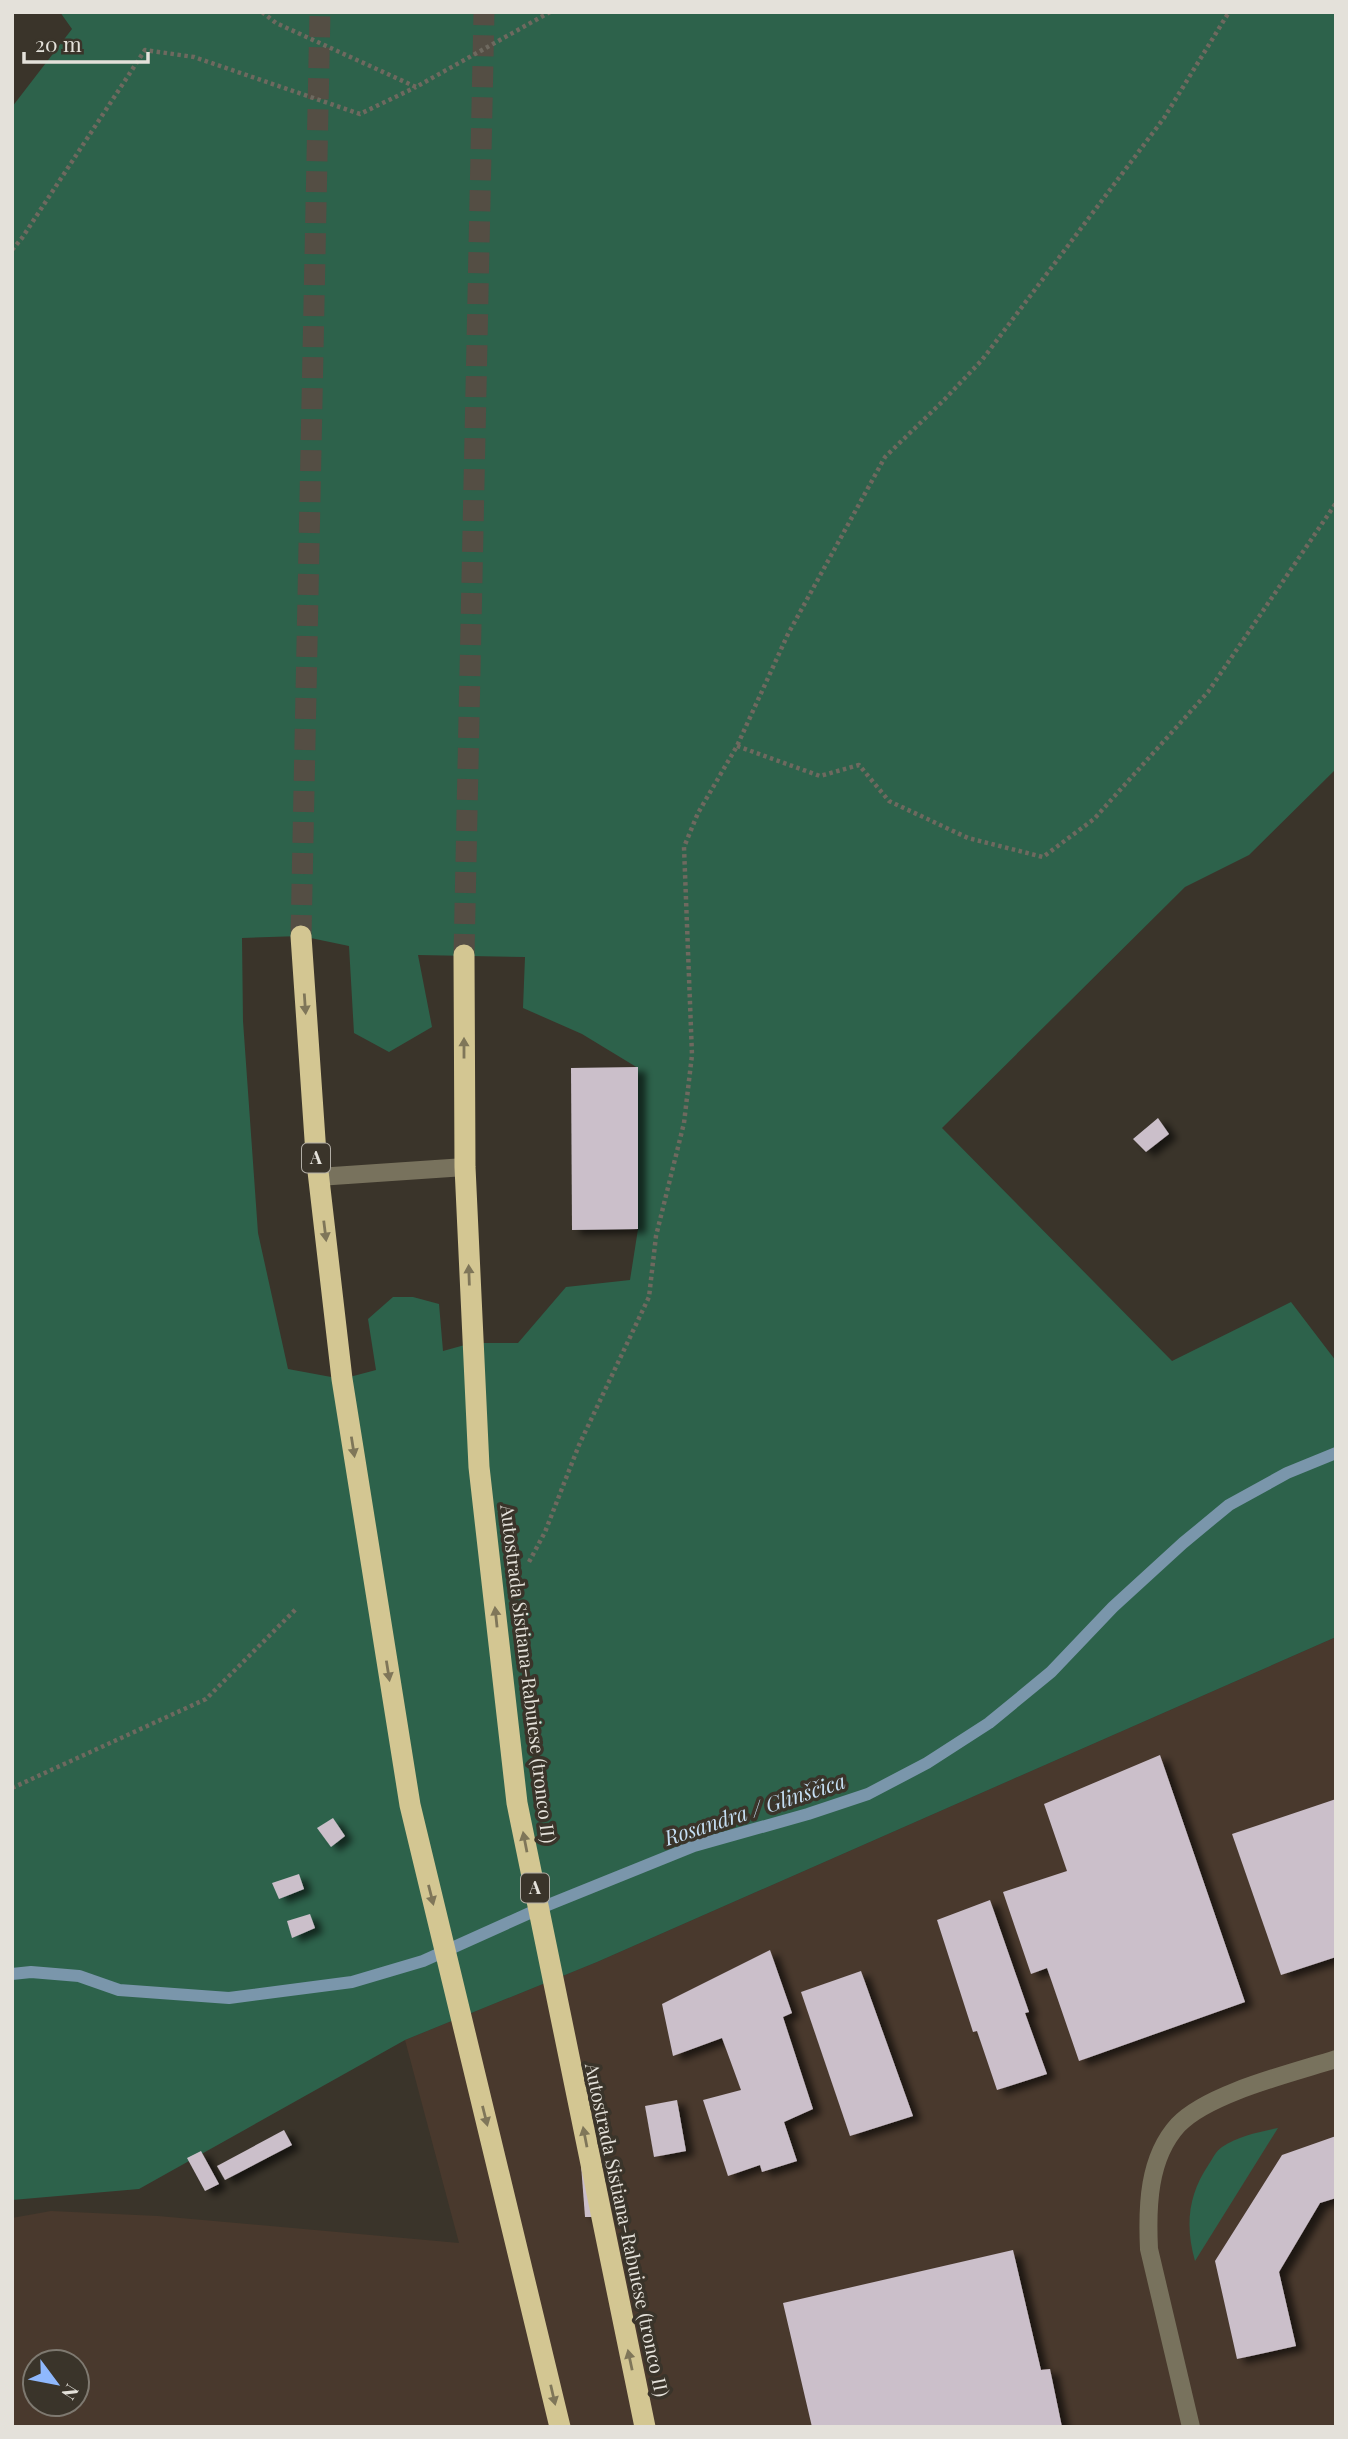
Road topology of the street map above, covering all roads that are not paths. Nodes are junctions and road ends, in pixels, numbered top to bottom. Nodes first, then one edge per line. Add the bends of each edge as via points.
1 (301, 936) tunnel mouth
2 (464, 955) tunnel mouth
3 (465, 1167) junction
4 (318, 1177) junction
5 (1336, 2059) edge
6 (560, 2427) edge
7 (645, 2427) edge
8 (1191, 2427) edge

1 -> 4 highway, A
3 -> 2 highway, Autostrada Sistiana-Rabuiese (tronco II) / A
3 - 4 street
7 -> 3 highway, Autostrada Sistiana-Rabuiese (tronco II) / A via 517,1803 479,1467
4 -> 6 highway, A via 342,1379 410,1805
5 - 8 street via 1211,2100 1178,2125 1159,2155 1151,2185 1149,2249

